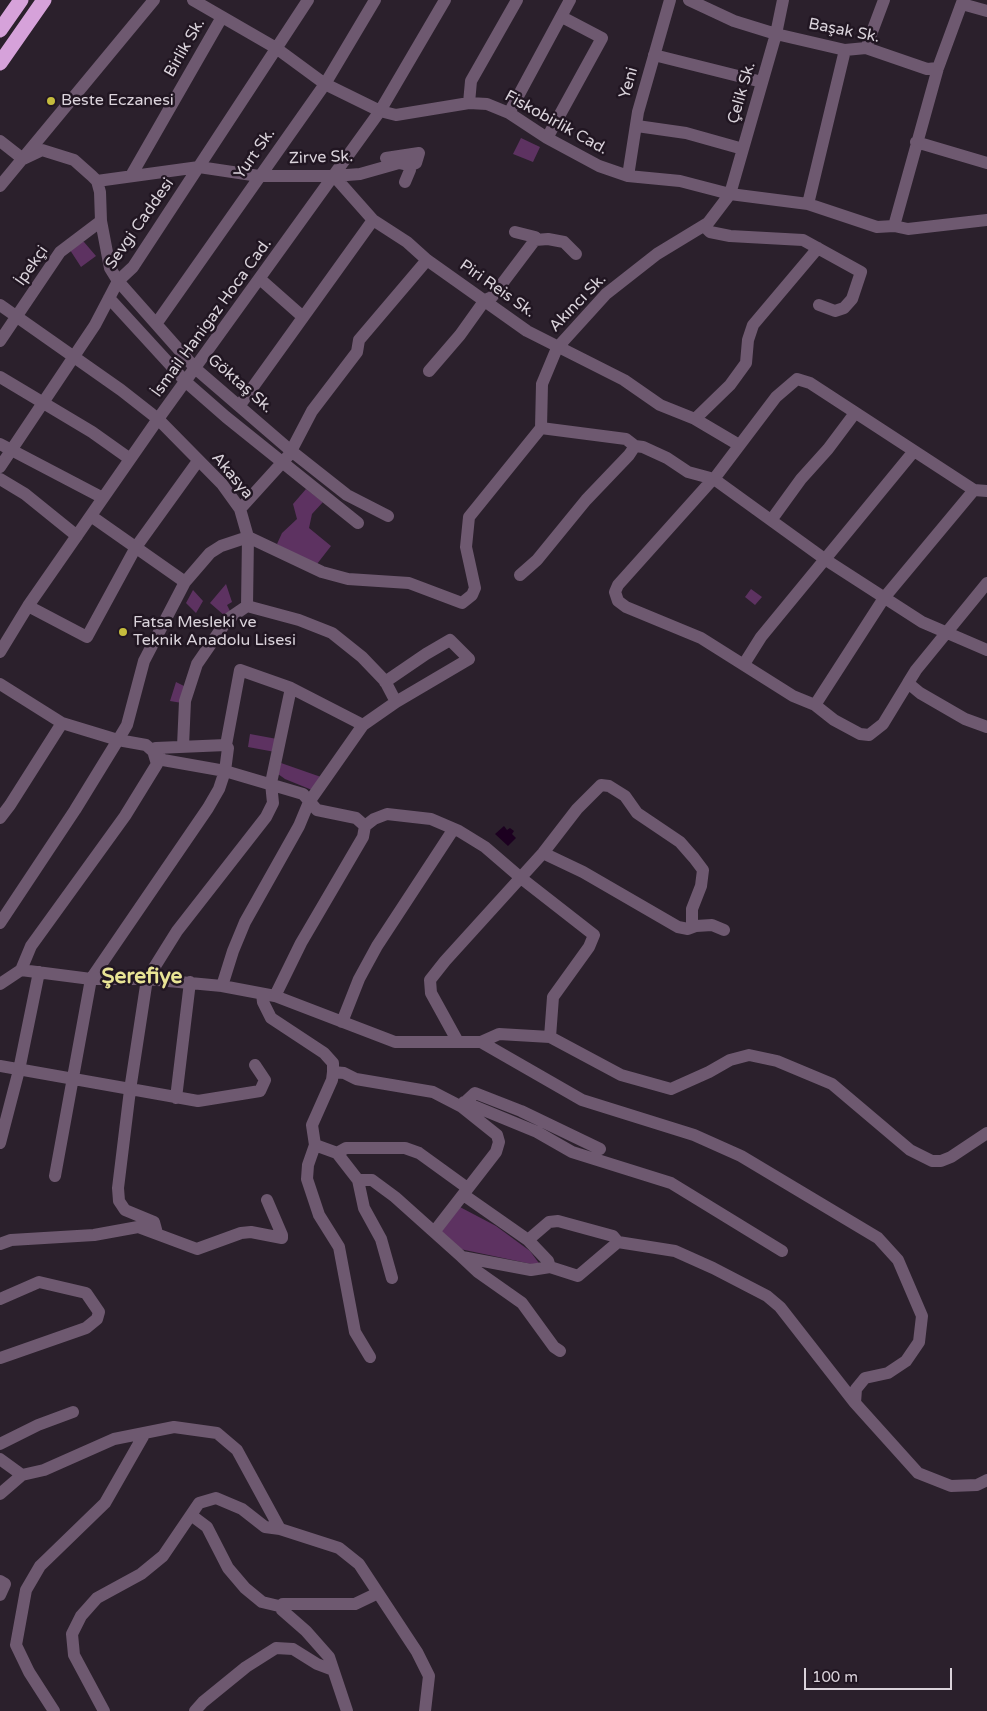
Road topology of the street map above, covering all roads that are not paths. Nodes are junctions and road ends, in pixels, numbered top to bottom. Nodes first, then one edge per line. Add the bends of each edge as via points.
1 (21, 0) edge
2 (44, 0) edge
3 (154, 0) edge
4 (193, 0) edge
5 (308, 0) edge
6 (375, 0) edge
7 (516, 0) edge
8 (570, 0) edge
9 (670, 0) edge
10 (690, 0) edge
11 (783, 0) edge
12 (884, 0) edge
13 (441, 2) edge
14 (963, 2) edge
15 (706, 4) edge
16 (987, 11) edge
17 (222, 17) junction
18 (562, 18) junction
19 (0, 30) edge
20 (776, 34) junction
21 (276, 48) junction
22 (866, 48) junction
23 (845, 50) junction
24 (654, 55) junction
25 (0, 63) edge
26 (938, 68) junction
27 (762, 82) junction
28 (325, 84) junction
29 (469, 103) junction
30 (380, 111) junction
31 (509, 113) junction
32 (637, 126) junction
33 (547, 138) junction
34 (0, 141) edge
35 (916, 142) junction
36 (743, 149) junction
37 (23, 159) junction
38 (374, 161) dead end
39 (987, 163) edge
40 (408, 166) junction
41 (199, 167) junction
42 (132, 174) junction
43 (259, 176) junction
44 (334, 176) junction
45 (628, 176) junction
46 (97, 181) junction
47 (405, 182) dead end
48 (0, 186) edge
49 (730, 194) junction
50 (808, 204) junction
51 (373, 220) junction
52 (987, 220) edge
53 (101, 221) junction
54 (704, 226) junction
55 (894, 226) junction
56 (515, 232) dead end
57 (535, 240) junction
58 (818, 248) junction
59 (576, 254) dead end
60 (427, 260) junction
61 (260, 279) junction
62 (118, 281) junction
63 (109, 298) junction
64 (485, 300) junction
65 (0, 305) edge
66 (819, 305) dead end
67 (17, 317) junction
68 (303, 317) junction
69 (156, 324) junction
70 (0, 341) edge
71 (558, 348) junction
72 (73, 357) junction
73 (196, 369) junction
74 (429, 371) dead end
75 (0, 378) edge
76 (186, 382) junction
77 (42, 403) junction
78 (240, 405) junction
79 (855, 412) junction
80 (158, 419) junction
81 (694, 419) junction
82 (541, 428) junction
83 (739, 445) junction
84 (635, 446) junction
85 (5, 447) edge
86 (290, 450) junction
87 (914, 451) junction
88 (130, 459) junction
89 (198, 461) junction
90 (282, 462) junction
91 (0, 467) edge
92 (0, 479) edge
93 (714, 479) junction
94 (981, 490) edge
95 (103, 498) junction
96 (240, 509) junction
97 (91, 516) junction
98 (388, 516) dead end
99 (772, 519) junction
100 (358, 524) dead end
101 (77, 536) junction
102 (248, 537) junction
103 (136, 547) junction
104 (826, 560) junction
105 (520, 575) dead end
106 (185, 582) junction
107 (987, 584) edge
108 (884, 598) junction
109 (28, 606) junction
110 (247, 606) junction
111 (946, 634) junction
112 (987, 650) edge
113 (0, 652) edge
114 (744, 664) junction
115 (386, 682) junction
116 (908, 683) junction
117 (0, 685) edge
118 (290, 688) junction
119 (396, 702) junction
120 (815, 705) junction
121 (62, 723) junction
122 (362, 725) junction
123 (987, 728) edge
124 (118, 740) junction
125 (226, 745) junction
126 (183, 746) junction
127 (154, 754) junction
128 (225, 771) junction
129 (271, 783) junction
130 (5, 802) edge
131 (309, 802) junction
132 (0, 818) edge
133 (365, 826) junction
134 (453, 830) junction
135 (543, 853) junction
136 (521, 878) junction
137 (0, 924) edge
138 (696, 926) junction
139 (724, 930) dead end
140 (21, 970) junction
141 (38, 972) junction
142 (91, 979) junction
143 (147, 979) junction
144 (190, 982) junction
145 (0, 984) edge
146 (222, 986) junction
147 (268, 995) junction
148 (342, 1022) junction
149 (550, 1037) junction
150 (458, 1042) junction
151 (481, 1042) junction
152 (255, 1065) dead end
153 (0, 1066) edge
154 (19, 1070) junction
155 (334, 1072) junction
156 (72, 1078) junction
157 (130, 1090) junction
158 (176, 1098) junction
159 (4, 1104) edge
160 (462, 1104) junction
161 (987, 1133) edge
162 (0, 1143) edge
163 (315, 1145) junction
164 (600, 1149) dead end
165 (337, 1153) junction
166 (55, 1176) dead end
167 (358, 1180) junction
168 (466, 1187) junction
169 (267, 1200) dead end
170 (434, 1232) junction
171 (156, 1233) junction
172 (528, 1240) junction
173 (618, 1242) junction
174 (0, 1244) edge
175 (782, 1251) dead end
176 (462, 1257) junction
177 (550, 1267) junction
178 (392, 1278) dead end
179 (0, 1299) edge
180 (560, 1351) dead end
181 (370, 1357) dead end
182 (0, 1358) edge
183 (855, 1403) junction
184 (73, 1412) dead end
185 (145, 1433) junction
186 (0, 1444) edge
187 (0, 1460) edge
188 (22, 1475) junction
189 (987, 1480) edge
190 (0, 1494) edge
191 (191, 1515) junction
192 (280, 1530) junction
193 (0, 1581) edge
194 (378, 1593) junction
195 (0, 1595) edge
196 (283, 1607) junction
197 (333, 1670) junction
198 (54, 1711) edge
199 (104, 1711) edge
200 (195, 1711) edge
201 (347, 1711) edge
202 (425, 1711) edge

1 - 19 highway
2 - 25 highway
3 - 37 street
4 - 17 street, Fiskobirlik Cad.
5 - 21 street, Sevgi Caddesi
6 - 28 street, Yurt Sk.
7 - 29 street via 471,82
8 - 18 street
9 - 24 street, Yeni
10 - 15 street, Başak Sk.
11 - 20 street, Çelik Sk.
12 - 22 street
13 - 30 street, İsmail Hanigaz Hoca Cad.
14 - 16 street
14 - 26 street
15 - 20 street, Başak Sk. via 734,21
17 - 21 street, Fiskobirlik Cad.
17 - 42 street, Birlik Sk.
18 - 31 street
18 - 33 street via 602,38
20 - 23 street, Başak Sk.
20 - 27 street, Çelik Sk.
21 - 28 street, Fiskobirlik Cad.
21 - 41 street, Sevgi Caddesi
22 - 23 street, Başak Sk.
22 - 26 street, Başak Sk. via 927,68
23 - 50 street
24 - 27 street
24 - 32 street, Yeni
26 - 35 street
27 - 36 street, Çelik Sk.
28 - 30 street, Fiskobirlik Cad.
28 - 43 street, Yurt Sk.
29 - 30 street, Fiskobirlik Cad. via 396,115
29 - 31 street, Fiskobirlik Cad. via 487,104
30 - 44 street, İsmail Hanigaz Hoca Cad.
31 - 33 street, Fiskobirlik Cad.
32 - 36 street via 686,133
32 - 45 street, Yeni
33 - 45 street, Fiskobirlik Cad. via 599,166
34 - 37 street
35 - 39 street
35 - 55 street
36 - 49 street, Çelik Sk.
37 - 46 street via 42,150 74,160
37 - 48 street
38 - 40 street via 419,153 416,163
40 - 44 street, Zirve Sk. via 399,163 360,174
40 - 47 street via 410,170
41 - 42 street, Zirve Sk.
41 - 43 street, Zirve Sk.
41 - 62 street, Sevgi Caddesi via 133,267
42 - 46 street, Zirve Sk.
43 - 44 street, Zirve Sk.
43 - 69 street, Yurt Sk.
44 - 51 street, Piri Reis Sk.
44 - 61 street, İsmail Hanigaz Hoca Cad.
45 - 49 street, Fiskobirlik Cad. via 688,183
46 - 53 street, Göktaş Sk.
49 - 50 street, Fiskobirlik Cad.
49 - 54 street, Akıncı Sk.
50 - 55 street, Fiskobirlik Cad. via 877,227
51 - 60 street, Piri Reis Sk. via 408,242
51 - 68 street
52 - 55 street, Fiskobirlik Cad. via 908,229
53 - 62 street, Göktaş Sk. via 110,268
53 - 67 street, İpekçi via 60,252
54 - 58 street via 710,232 730,236 802,240
54 - 71 street, Akıncı Sk. via 657,254 606,294
56 - 57 street via 535,237
57 - 59 street via 564,242
57 - 64 street via 492,297
58 - 66 street via 861,272 852,299 844,308 835,311
58 - 81 street via 753,325 746,363 730,385
60 - 64 street, Piri Reis Sk.
60 - 86 street via 358,340 357,352 312,411
61 - 68 street
61 - 73 street, İsmail Hanigaz Hoca Cad.
62 - 63 street, Sevgi Caddesi
62 - 69 street, Göktaş Sk.
63 - 72 street, Sevgi Caddesi
63 - 76 street, Göktaş Sk.
64 - 71 street, Piri Reis Sk.
64 - 74 street
65 - 67 street, Akasya
67 - 70 street, İpekçi
67 - 72 street, Akasya
68 - 78 street
69 - 73 street, Göktaş Sk.
71 - 81 street, Piri Reis Sk. via 624,380 660,405
71 - 82 street, Akıncı Sk. via 542,384
72 - 77 street, Sevgi Caddesi
72 - 80 street, Akasya
73 - 76 street, İsmail Hanigaz Hoca Cad.
73 - 78 street, Göktaş Sk.
75 - 77 street
76 - 80 street, İsmail Hanigaz Hoca Cad.
76 - 90 street, Göktaş Sk.
77 - 85 street, Sevgi Caddesi
77 - 88 street
78 - 86 street, Göktaş Sk.
79 - 83 street via 810,383 797,379 776,397
79 - 87 street
79 - 99 street
80 - 88 street, İsmail Hanigaz Hoca Cad.
80 - 89 street, Akasya
81 - 83 street, Piri Reis Sk.
82 - 84 street via 626,439
82 - 102 street via 469,517 466,547 475,588 462,603 409,583 348,579 322,572
83 - 93 street
84 - 93 street via 666,458 688,472
84 - 105 street via 537,560
85 - 91 street, Sevgi Caddesi
85 - 95 street
86 - 90 street
86 - 98 street, Göktaş Sk. via 348,495
87 - 94 street
87 - 104 street
88 - 95 street, İsmail Hanigaz Hoca Cad.
89 - 96 street, Akasya via 222,484
89 - 103 street
90 - 96 street
90 - 100 street, Göktaş Sk.
92 - 101 street via 26,494
93 - 99 street
93 - 114 street via 615,592 618,601 626,608 701,638
94 - 108 street
95 - 97 street, İsmail Hanigaz Hoca Cad.
96 - 102 street, Akasya
97 - 101 street, İsmail Hanigaz Hoca Cad.
97 - 103 street
99 - 104 street
101 - 109 street, İsmail Hanigaz Hoca Cad.
102 - 106 street via 220,546 210,553
102 - 110 street, Akasya
103 - 106 street
103 - 109 street via 87,637
104 - 108 street
104 - 114 street via 761,637
106 - 124 street via 144,661 127,725
107 - 111 street
108 - 111 street
108 - 120 street
109 - 113 street, İsmail Hanigaz Hoca Cad.
110 - 115 street via 332,632
110 - 126 street via 228,619 197,664 185,701
111 - 112 street
111 - 116 street
114 - 120 street via 793,696
115 - 119 street
115 - 119 street via 450,640 469,659
116 - 120 street via 883,724 869,735 860,734 834,720
116 - 123 street via 965,719
117 - 121 street
118 - 122 street
118 - 125 street via 240,670
118 - 129 street
119 - 122 street
121 - 124 street
121 - 130 street
122 - 131 street
124 - 127 street via 146,745
124 - 137 street
125 - 126 street
125 - 128 street
126 - 127 street via 156,748
127 - 128 street via 163,760
127 - 140 street via 158,764 125,816 31,946
128 - 129 street
128 - 142 street via 208,808
129 - 131 street via 303,794
129 - 143 street via 273,803 266,817 178,931
130 - 132 street
131 - 133 street via 317,810 356,818
131 - 146 street via 245,922 232,950
133 - 134 street via 387,814 430,819
133 - 147 street via 363,837
134 - 136 street via 486,847
134 - 148 street via 377,946 359,979
135 - 136 street
135 - 138 street via 583,872 678,927 688,929
135 - 138 street via 592,793 601,785 610,786 625,796 637,813 680,842 702,870 702,886 692,909 692,923
136 - 149 street via 594,935 553,997
136 - 150 street via 430,980 431,993
138 - 139 street via 712,925
140 - 141 street
140 - 145 street
141 - 142 street
141 - 154 street
142 - 143 street
142 - 156 street
143 - 144 street
143 - 157 street
144 - 146 street
144 - 158 street
146 - 147 street
147 - 148 street
147 - 155 street via 263,1002 271,1018 324,1053
148 - 150 street via 395,1042
149 - 151 street via 499,1034
149 - 161 street via 621,1075 671,1089 730,1060 749,1055 777,1060 832,1084 910,1150 932,1161 951,1157
150 - 151 street
151 - 183 street via 582,1100 694,1135 741,1156 878,1238 898,1260 922,1316 919,1342 906,1361 888,1373 865,1378 856,1389
152 - 158 street via 265,1080 260,1091 198,1101
153 - 154 street
154 - 156 street
154 - 159 street
155 - 160 street via 356,1079 433,1092
155 - 163 street via 312,1125
156 - 157 street
156 - 166 street
157 - 158 street
157 - 171 street via 119,1201 125,1210 154,1222
159 - 162 street
160 - 164 street via 475,1093 522,1111
160 - 168 street via 497,1135 499,1142 496,1152
160 - 175 street via 537,1132 572,1152 671,1182
163 - 165 street
163 - 181 street via 307,1179 319,1215 339,1247 355,1332
165 - 167 street
165 - 168 street via 346,1148 405,1148 420,1153
167 - 170 street via 372,1180
167 - 178 street via 364,1208 381,1239
168 - 170 street
168 - 172 street via 468,1198
169 - 171 street via 282,1238 240,1233 197,1249
170 - 176 street
171 - 174 street via 138,1227 94,1235 11,1240
172 - 173 street via 549,1222 558,1221 605,1233
172 - 177 street
173 - 177 street via 578,1276
173 - 183 street via 675,1251 767,1296 780,1307
176 - 177 street via 531,1270
176 - 180 street via 522,1303
179 - 182 street via 40,1282 86,1293 99,1312 98,1318 86,1328
183 - 189 street via 918,1474 951,1486 977,1485
184 - 186 street
185 - 188 street via 114,1439 44,1470
185 - 192 street via 174,1428 217,1433 237,1450
185 - 198 street via 105,1504 40,1566 26,1590 16,1645
187 - 188 street
188 - 190 street
191 - 192 street via 199,1503 216,1498 242,1509 265,1527
191 - 196 street via 207,1527 228,1568 245,1588 262,1602
191 - 199 street via 163,1556 141,1574 97,1598 81,1616 72,1634 74,1655
192 - 194 street via 340,1548 359,1564
193 - 195 street via 5,1584
194 - 196 street via 355,1604 291,1603 283,1604
194 - 202 street via 429,1676
196 - 197 street via 282,1610 329,1657
197 - 200 street via 293,1649 276,1648 246,1667
197 - 201 street

